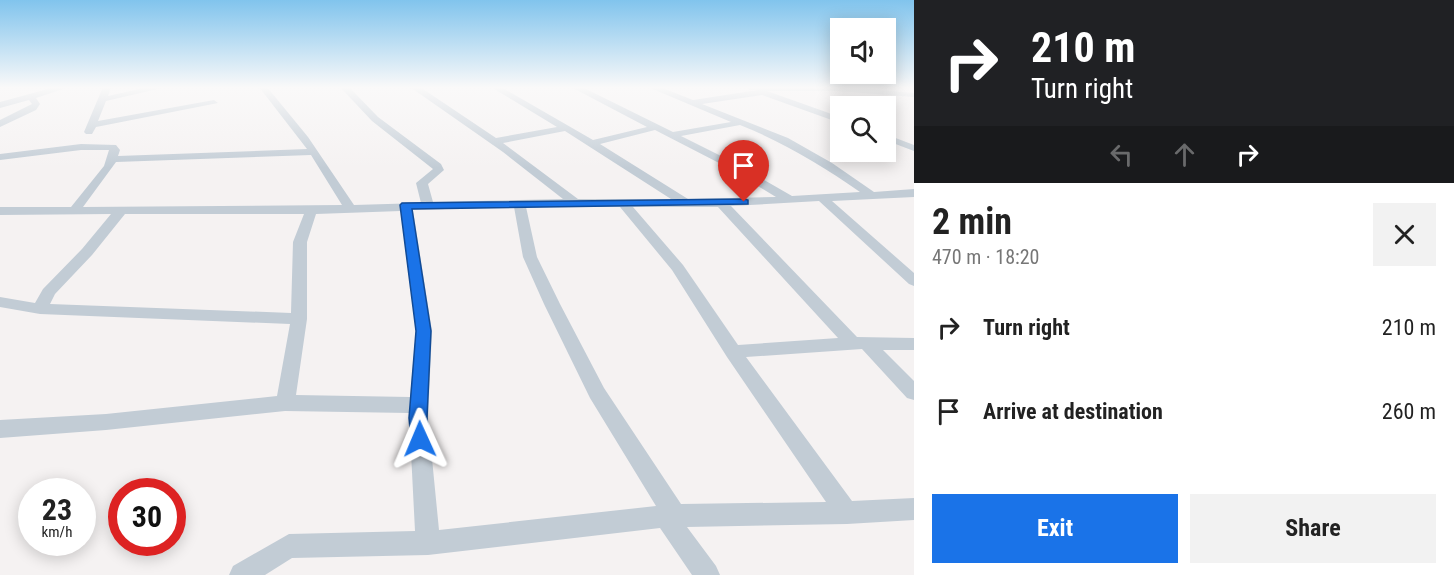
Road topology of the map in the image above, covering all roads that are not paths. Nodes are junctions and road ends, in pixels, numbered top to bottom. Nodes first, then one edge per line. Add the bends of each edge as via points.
1 (21, 114) edge
2 (97, 114) edge
3 (154, 114) edge
4 (282, 114) edge
5 (370, 114) edge
6 (454, 114) edge
7 (541, 114) edge
8 (631, 114) edge
9 (718, 114) edge
10 (739, 123) junction
11 (0, 124) edge
12 (92, 125) junction
13 (657, 126) junction
14 (566, 128) junction
15 (672, 135) junction
16 (914, 137) edge
17 (495, 141) junction
18 (896, 141) edge
19 (592, 143) junction
20 (901, 143) junction
21 (81, 147) junction
22 (914, 148) edge
23 (311, 152) junction
24 (0, 157) edge
25 (112, 159) junction
26 (914, 193) edge
27 (870, 194) junction
28 (821, 197) junction
29 (789, 199) junction
30 (574, 202) junction
31 (519, 203) junction
32 (623, 203) junction
33 (685, 203) junction
34 (721, 203) junction
35 (406, 205) junction
36 (428, 205) junction
37 (349, 207) junction
38 (311, 210) junction
39 (0, 211) edge
40 (73, 212) junction
41 (120, 212) junction
42 (914, 281) edge
43 (0, 302) edge
44 (40, 309) junction
45 (299, 319) junction
46 (859, 343) junction
47 (914, 344) edge
48 (733, 352) junction
49 (914, 393) edge
50 (285, 403) junction
51 (420, 405) junction
52 (0, 429) edge
53 (847, 513) junction
54 (911, 514) edge
55 (670, 516) junction
56 (428, 543) junction
57 (242, 575) edge
58 (707, 575) edge

1 - 11 street
2 - 12 street
3 - 12 street
4 - 23 street
5 - 36 street via 437,166 439,170 422,183
6 - 17 street
7 - 14 street
8 - 13 street
9 - 10 street
10 - 15 street
10 - 27 street via 785,140
12 - 21 street
13 - 15 street
13 - 19 street
14 - 17 street
14 - 19 street
15 - 29 street
16 - 20 street
17 - 30 street
18 - 20 street
19 - 33 street
20 - 22 street
21 - 24 street
21 - 25 street via 112,147
23 - 25 street
23 - 37 street via 329,172
25 - 40 street
26 - 27 street
27 - 28 street
28 - 29 street
28 - 42 street
29 - 34 street
30 - 31 street
30 - 32 street
31 - 36 street
31 - 55 street via 530,257 552,304 597,393
32 - 33 street
32 - 48 street via 678,268
33 - 34 street
34 - 46 street
35 - 36 street
35 - 37 street
35 - 51 street via 424,331
37 - 38 street
38 - 41 street
38 - 45 street via 300,242
39 - 40 street
40 - 41 street
41 - 44 street via 48,292
43 - 44 street
44 - 45 street
45 - 50 street
46 - 47 street
46 - 48 street
46 - 49 street
48 - 53 street
50 - 51 street
50 - 52 street
51 - 56 street
53 - 54 street
53 - 55 street
55 - 56 street
55 - 58 street
56 - 57 street via 289,546

